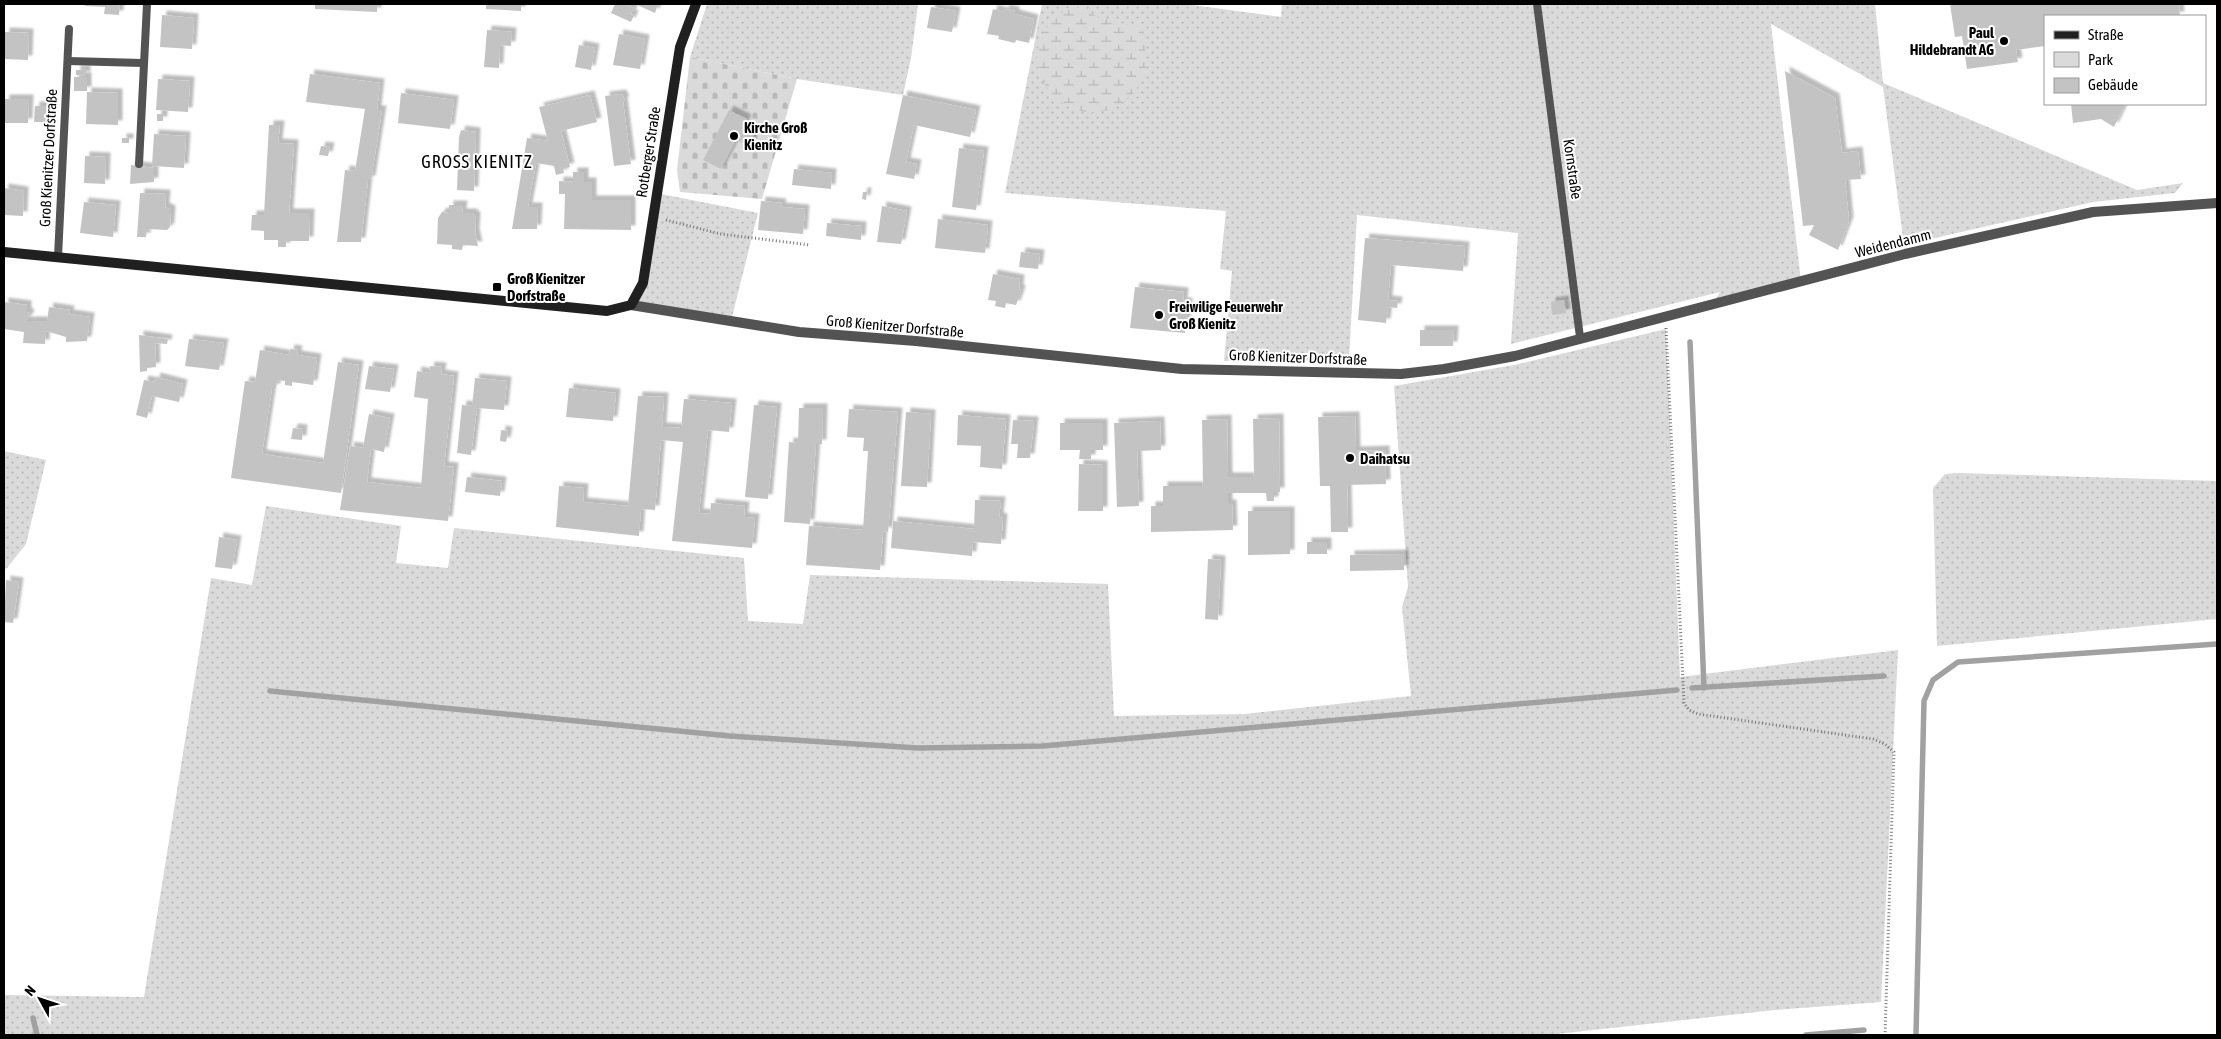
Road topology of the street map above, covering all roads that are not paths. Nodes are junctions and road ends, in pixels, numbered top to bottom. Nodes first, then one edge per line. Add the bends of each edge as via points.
1 (147, 4) edge
2 (696, 4) edge
3 (1537, 4) edge
4 (69, 29) dead end
5 (68, 61) junction
6 (143, 63) junction
7 (139, 164) dead end
8 (2217, 203) edge
9 (4, 252) edge
10 (58, 257) junction
11 (631, 305) junction
12 (1580, 337) junction

1 - 6 lane
2 - 11 main road, Rotberger Straße via 680,47 643,283
3 - 12 lane, Kornstraße
4 - 5 lane, Groß Kienitzer Dorfstraße
5 - 6 lane
5 - 10 lane, Groß Kienitzer Dorfstraße
6 - 7 lane
8 - 12 street, Weidendamm via 2093,212 1905,254
9 - 10 main road, Groß Kienitzer Dorfstraße
10 - 11 main road, Groß Kienitzer Dorfstraße via 608,312
11 - 12 street, Groß Kienitzer Dorfstraße via 799,332 1192,369 1401,374 1485,362

